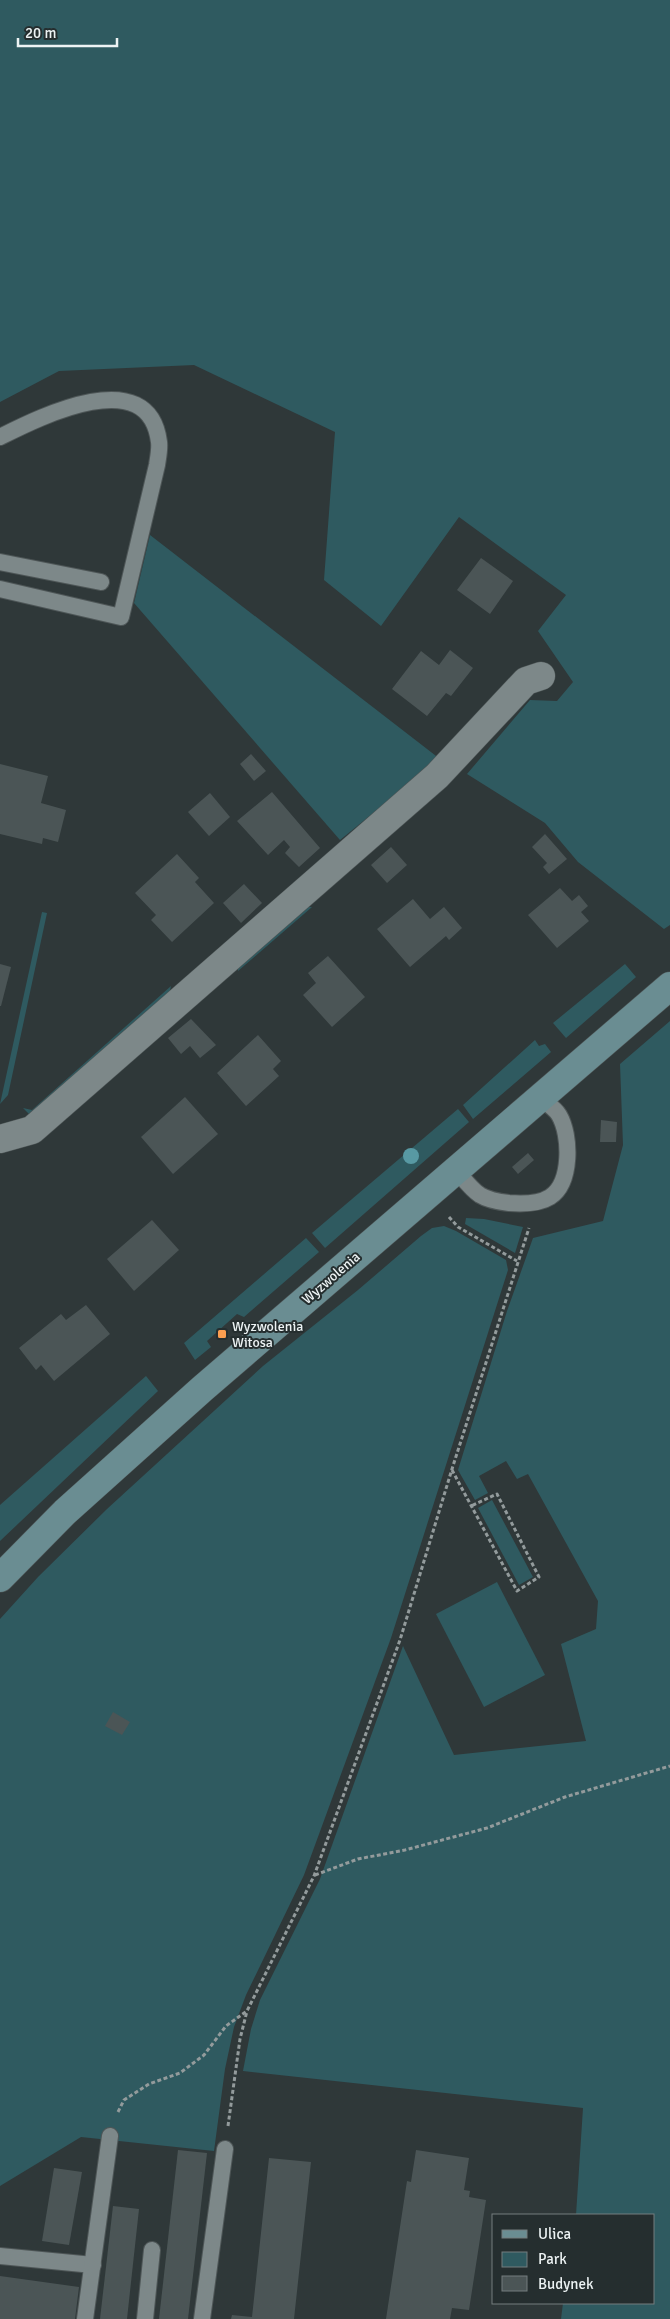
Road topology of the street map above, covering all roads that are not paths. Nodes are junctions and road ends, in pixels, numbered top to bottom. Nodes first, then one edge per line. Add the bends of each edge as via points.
1 (0, 437) edge
2 (0, 562) edge
3 (101, 582) dead end
4 (0, 589) edge
5 (541, 676) dead end
6 (670, 986) edge
7 (540, 1097) junction
8 (0, 1140) edge
9 (456, 1170) junction
10 (0, 1578) edge
11 (110, 2136) road end
12 (225, 2149) road end
13 (152, 2250) dead end
14 (0, 2256) edge
15 (93, 2265) junction
16 (86, 2319) edge
17 (145, 2319) edge
18 (202, 2319) edge

1 - 4 lane via 36,419 81,403 121,400 146,412 159,443 157,465 121,618
2 - 3 lane
5 - 8 street via 526,681 437,776 32,1130
6 - 7 street, Wyzwolenia
7 - 9 street, Wyzwolenia
7 - 9 lane via 559,1114 568,1151 561,1185 551,1197 517,1204 497,1202 480,1195
9 - 10 street, Wyzwolenia via 65,1512
11 - 15 lane
12 - 18 lane
13 - 17 lane
14 - 15 lane
15 - 16 lane

